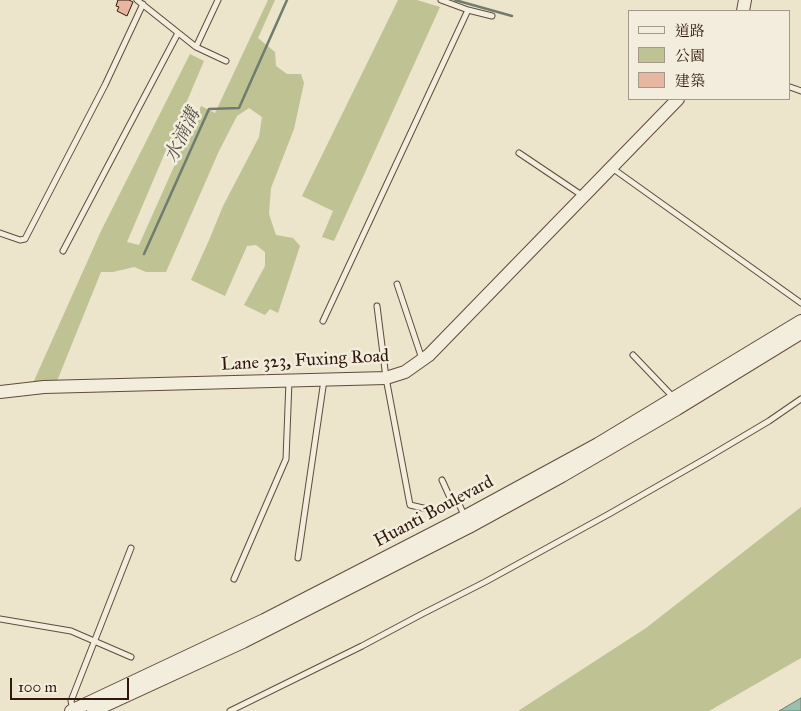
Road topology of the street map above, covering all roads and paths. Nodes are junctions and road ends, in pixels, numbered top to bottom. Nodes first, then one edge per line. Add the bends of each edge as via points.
1 (137, 0) edge
2 (218, 0) edge
3 (441, 0) edge
4 (143, 4) junction
5 (468, 10) junction
6 (492, 16) dead end
7 (178, 33) junction
8 (196, 47) junction
9 (226, 62) dead end
10 (677, 100) edge
11 (519, 153) dead end
12 (611, 167) junction
13 (583, 196) junction
14 (0, 233) edge
15 (63, 251) dead end
16 (397, 284) dead end
17 (801, 303) edge
18 (377, 306) dead end
19 (323, 321) dead end
20 (801, 321) edge
21 (801, 333) edge
22 (633, 355) dead end
23 (422, 361) junction
24 (386, 378) junction
25 (324, 379) junction
26 (289, 380) junction
27 (0, 392) edge
28 (674, 398) junction
29 (801, 399) edge
30 (442, 480) dead end
31 (452, 502) junction
32 (464, 518) junction
33 (131, 548) dead end
34 (298, 558) dead end
35 (234, 579) dead end
36 (0, 620) edge
37 (94, 640) junction
38 (131, 657) dead end
39 (72, 711) edge
40 (93, 711) edge
41 (230, 711) edge

1 - 4 lane
2 - 8 lane
3 - 5 lane
4 - 7 lane
4 - 14 lane via 25,239
5 - 6 lane
5 - 19 lane
7 - 8 lane
7 - 15 lane
8 - 9 lane
10 - 12 street, Lane 323, Fuxing Road
11 - 13 lane
12 - 13 street, Lane 323, Fuxing Road
12 - 17 lane
13 - 23 street, Lane 323, Fuxing Road
16 - 23 lane
18 - 24 lane
20 - 28 street, Huanti Boulevard
21 - 40 street, Huanti Boulevard via 562,476 469,526 243,642
22 - 28 lane
23 - 24 street, Lane 323, Fuxing Road via 405,372
24 - 25 street, Lane 323, Fuxing Road
24 - 31 lane via 410,505 436,511
25 - 26 street, Lane 323, Fuxing Road
25 - 34 lane
26 - 27 street, Lane 323, Fuxing Road via 44,387
26 - 35 lane via 286,459
28 - 32 street, Huanti Boulevard
29 - 41 lane via 705,459 501,574
30 - 31 lane
31 - 32 lane via 459,504
32 - 39 street, Huanti Boulevard via 264,620
33 - 37 lane
36 - 37 lane via 71,631
37 - 38 lane
37 - 39 lane via 71,701

